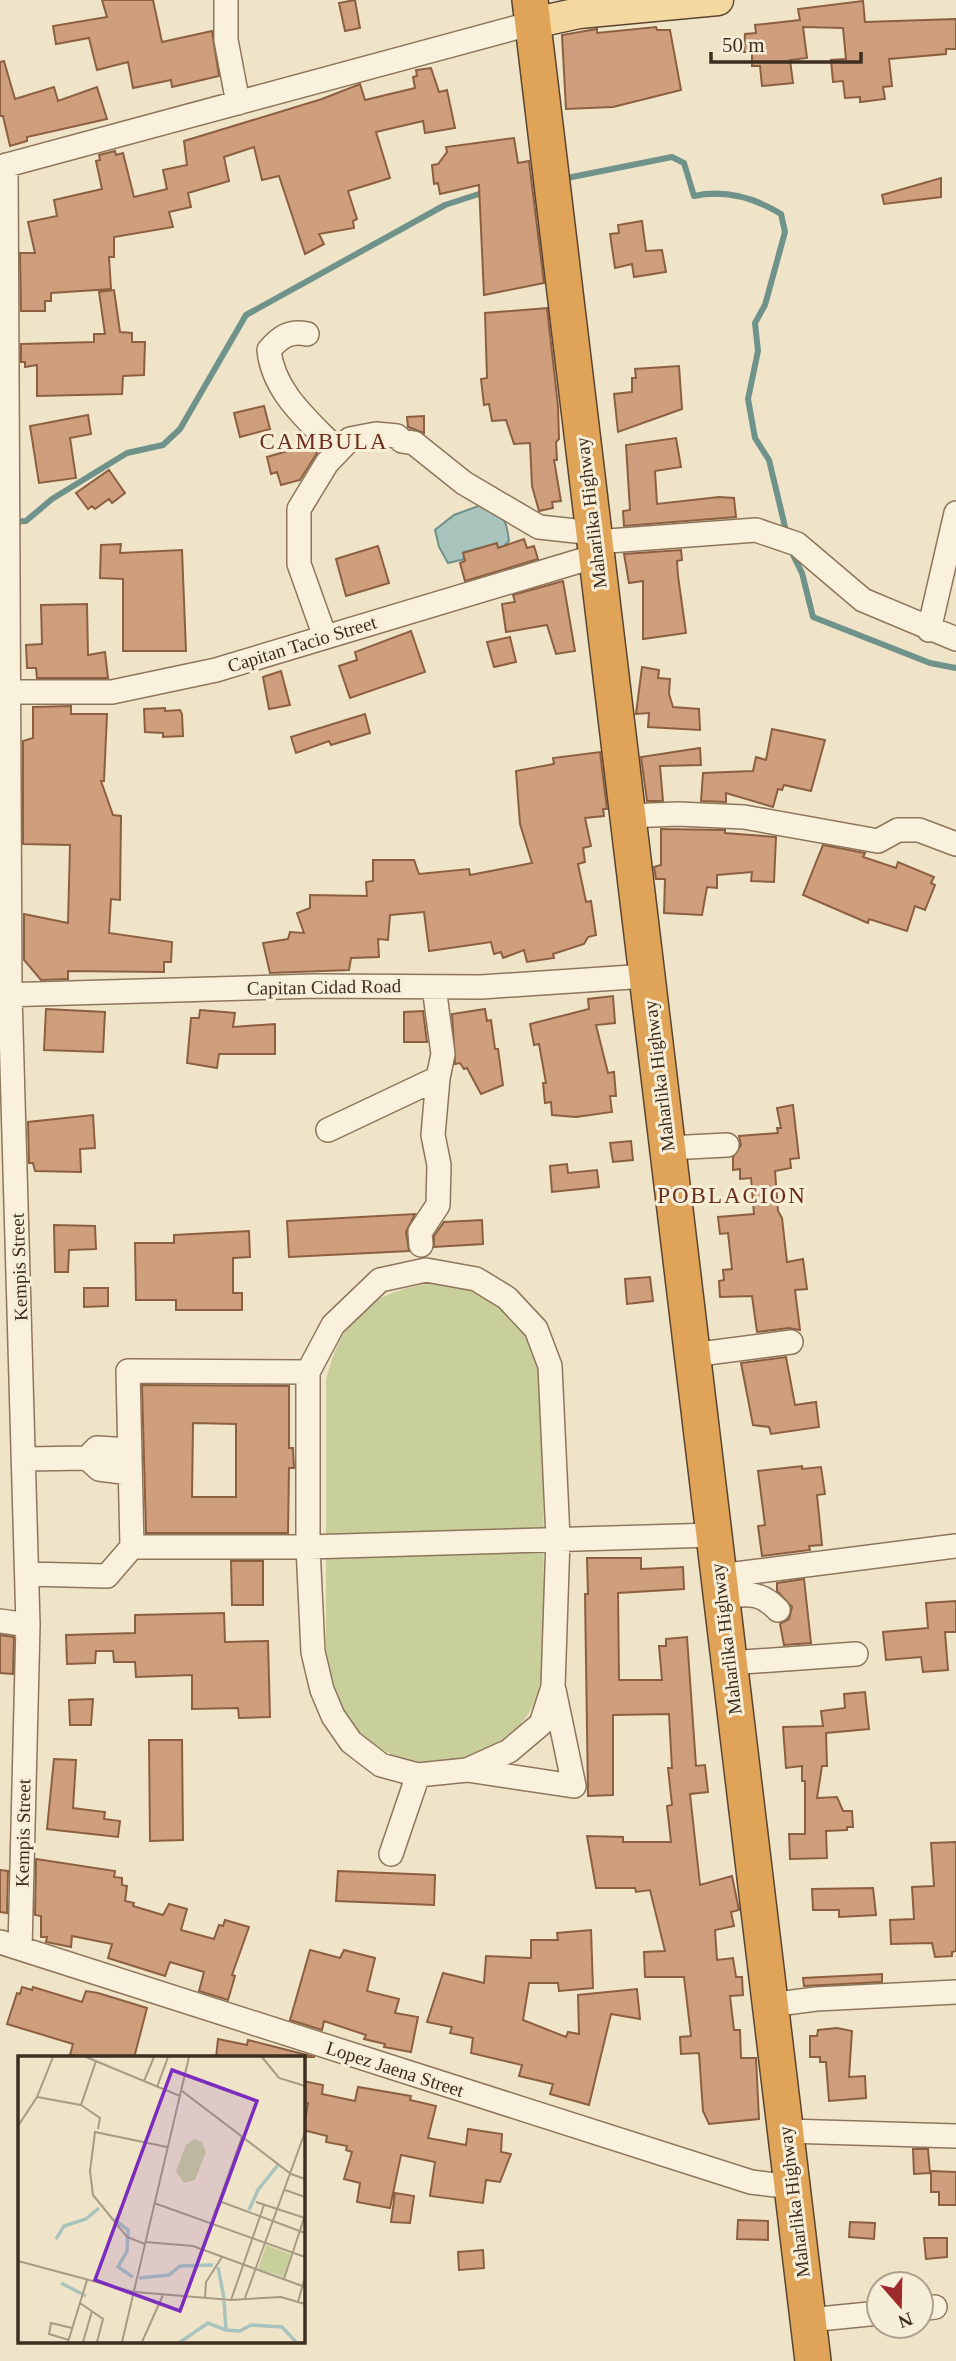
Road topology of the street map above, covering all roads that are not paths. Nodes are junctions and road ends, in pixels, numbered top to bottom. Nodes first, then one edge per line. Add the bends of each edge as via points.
1 (226, 0) edge
2 (718, 0) edge
3 (531, 11) edge
4 (238, 103) junction
5 (3, 166) edge
6 (307, 334) dead end
7 (337, 450) junction
8 (956, 513) edge
9 (595, 543) junction
10 (929, 630) junction
11 (4, 631) edge
12 (325, 638) junction
13 (956, 639) edge
14 (4, 692) edge
15 (628, 816) junction
16 (956, 844) edge
17 (647, 976) junction
18 (434, 987) junction
19 (5, 995) edge
20 (438, 1078) junction
21 (328, 1130) dead end
22 (727, 1145) dead end
23 (668, 1149) junction
24 (9, 1234) edge
25 (421, 1245) dead end
26 (791, 1342) dead end
27 (692, 1355) junction
28 (308, 1372) junction
29 (25, 1459) junction
30 (130, 1461) junction
31 (714, 1535) junction
32 (558, 1538) junction
33 (956, 1546) edge
34 (132, 1547) junction
35 (308, 1547) junction
36 (27, 1574) junction
37 (720, 1586) junction
38 (778, 1610) dead end
39 (0, 1621) edge
40 (28, 1625) junction
41 (856, 1654) dead end
42 (729, 1663) junction
43 (553, 1687) junction
44 (467, 1770) junction
45 (418, 1774) junction
46 (391, 1854) dead end
47 (10, 1945) edge
48 (952, 1998) edge
49 (770, 2005) junction
50 (786, 2131) junction
51 (956, 2136) edge
52 (792, 2187) junction
53 (865, 2314) edge
54 (808, 2320) junction
55 (813, 2361) edge

1 - 4 street via 226,40
2 - 3 main road via 579,13
3 - 4 street
3 - 9 highway, Maharlika Highway
4 - 5 street
5 - 11 street, Kempis Street via 10,520
6 - 7 street via 295,331 278,340 269,350 271,367 289,400
7 - 9 street via 350,439 397,436 539,527
7 - 12 street via 299,509 299,564
8 - 10 street
9 - 10 street via 756,530 797,544 863,600
9 - 12 street, Capitan Tacio Street
9 - 15 highway, Maharlika Highway
10 - 13 street
11 - 14 street, Kempis Street
12 - 14 street, Capitan Tacio Street via 216,670 112,692
14 - 19 street, Kempis Street
15 - 16 street via 744,817 878,841 898,830 919,830
15 - 17 highway, Maharlika Highway
17 - 18 street, Capitan Cidad Road
17 - 23 highway, Maharlika Highway
18 - 19 street, Capitan Cidad Road
18 - 20 street via 443,1054
19 - 24 street, Kempis Street
20 - 21 street
20 - 25 street via 433,1135 439,1165 438,1205 421,1232
22 - 23 street
23 - 27 highway, Maharlika Highway
24 - 29 street, Kempis Street
26 - 27 street
27 - 31 highway, Maharlika Highway
28 - 30 street via 128,1371
28 - 32 street via 333,1325 380,1280 426,1270 476,1279 507,1298 536,1329 550,1366
28 - 35 street
29 - 30 street via 87,1458 99,1469
29 - 36 street, Kempis Street
30 - 34 street
31 - 32 street
31 - 37 highway, Maharlika Highway
32 - 35 street
32 - 43 street
33 - 37 street
34 - 35 street
34 - 36 street via 107,1576
35 - 45 street via 313,1652 332,1716 351,1742 381,1765
36 - 40 street, Kempis Street
37 - 38 street via 766,1597
37 - 42 highway, Maharlika Highway
39 - 40 street
40 - 47 street, Kempis Street
41 - 42 street
42 - 49 highway, Maharlika Highway
43 - 44 street via 541,1724 509,1751
43 - 44 street via 574,1786
44 - 45 street
45 - 46 street
47 - 52 street, Lopez Jaena Street via 751,2182
48 - 49 street via 828,1998
49 - 50 highway, Maharlika Highway
50 - 51 street
50 - 52 highway, Maharlika Highway
52 - 54 highway, Maharlika Highway
53 - 54 street
54 - 55 highway, Maharlika Highway

